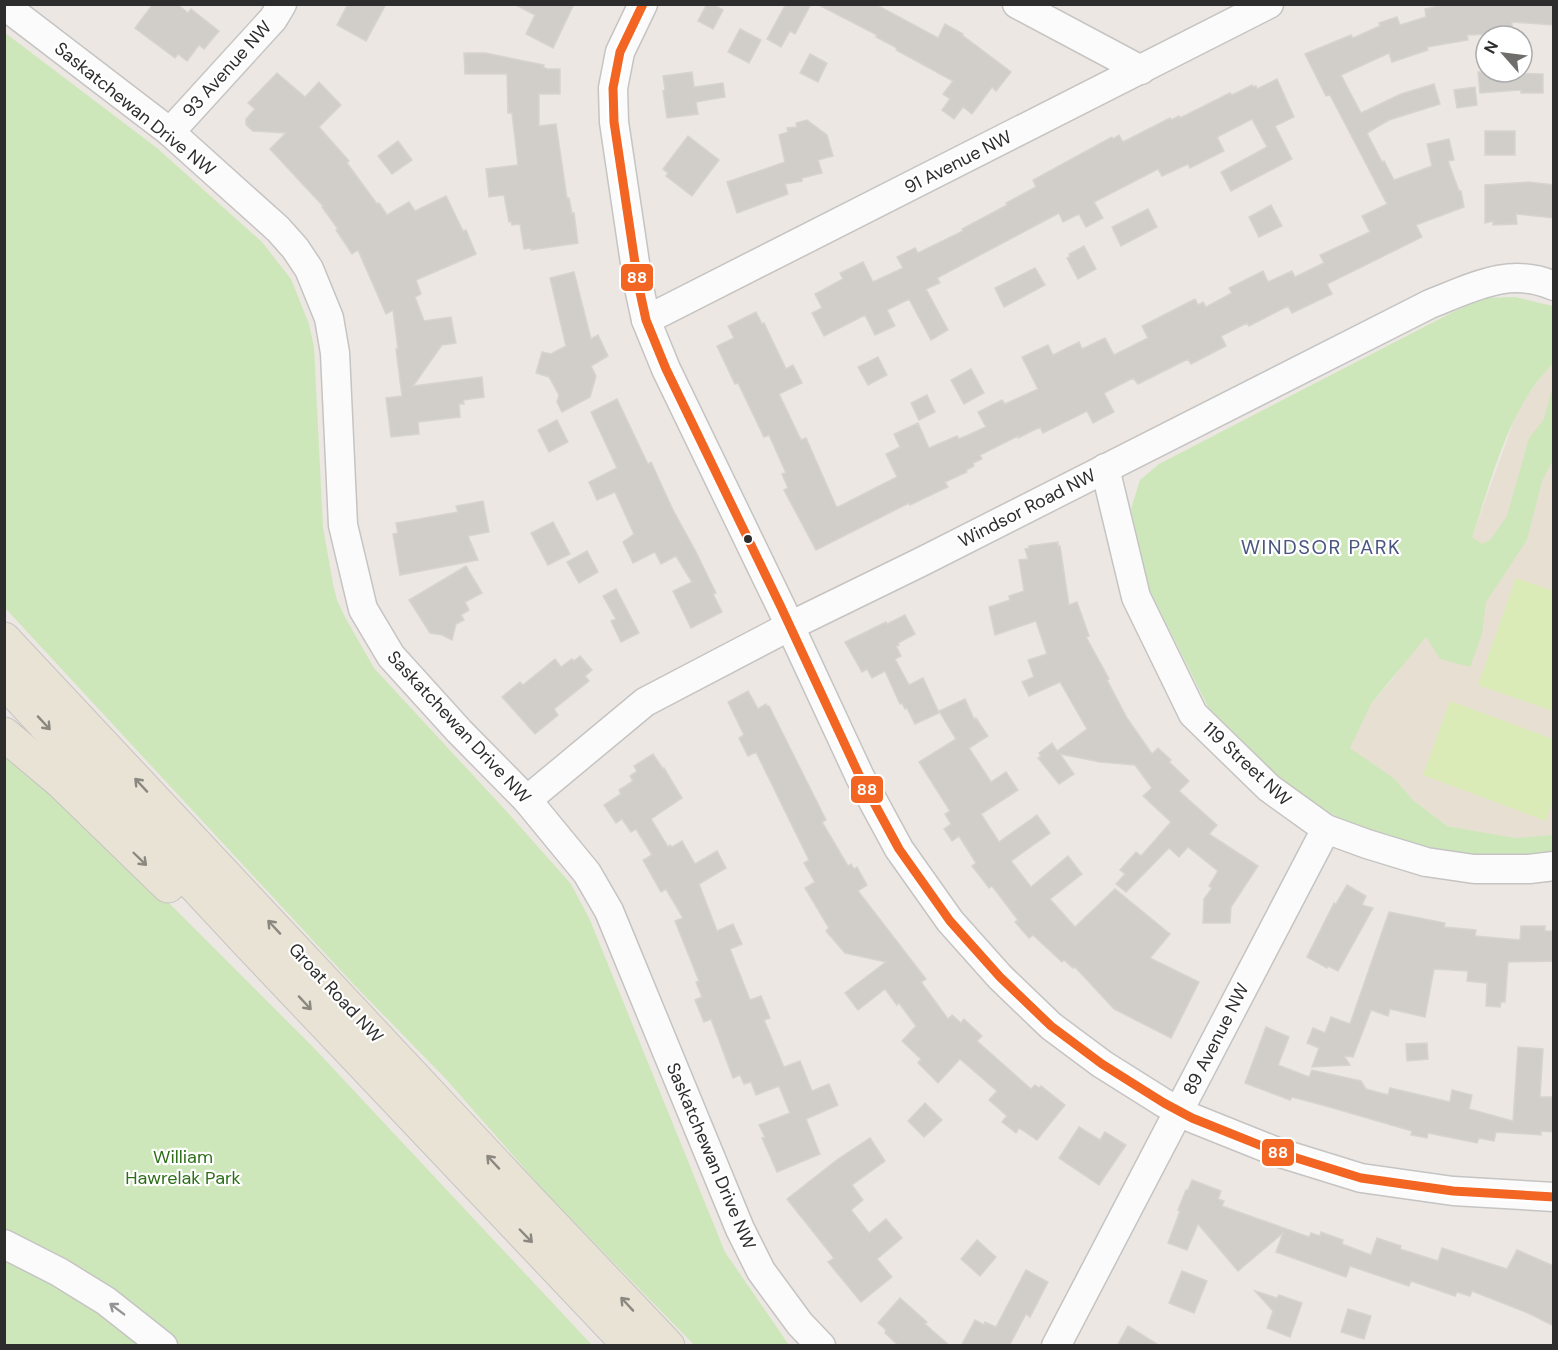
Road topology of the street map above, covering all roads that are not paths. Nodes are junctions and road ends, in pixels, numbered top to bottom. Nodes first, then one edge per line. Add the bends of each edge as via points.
1 (282, 4) edge
2 (643, 4) edge
3 (1017, 4) edge
4 (1269, 4) edge
5 (4, 5) edge
6 (1141, 70) junction
7 (170, 132) junction
8 (1554, 286) edge
9 (646, 320) junction
10 (1106, 468) junction
11 (790, 626) junction
12 (4, 639) edge
13 (4, 681) edge
14 (4, 734) edge
15 (527, 800) junction
16 (1326, 829) junction
17 (1554, 866) edge
18 (250, 945) junction
19 (1179, 1111) junction
20 (1554, 1197) edge
21 (4, 1244) edge
22 (163, 1346) edge
23 (630, 1346) edge
24 (668, 1346) edge
25 (821, 1346) edge
26 (1056, 1346) edge

1 - 7 street, 93 Avenue NW via 273,19
2 - 9 street via 621,52 613,88 614,122
3 - 6 street
4 - 6 street, 91 Avenue NW
5 - 7 street, Saskatchewan Drive NW
6 - 9 street, 91 Avenue NW
7 - 15 street, Saskatchewan Drive NW via 278,229 309,269 329,318 335,353 343,525 363,609 391,656
8 - 10 street, Windsor Road NW via 1512,277 1480,284 1430,304
9 - 11 street
10 - 11 street, Windsor Road NW
10 - 16 street, 119 Street NW via 1136,597 1193,714 1269,788
11 - 15 street, Windsor Road NW via 645,702
11 - 19 street via 860,777 899,849 951,921 1000,977 1051,1026 1102,1064
24 -> 12 main road, Groat Road NW
13 -> 18 main road, Groat Road NW
14 -> 18 main road via 62,782 195,912
15 - 25 street, Saskatchewan Drive NW via 588,873 609,911 740,1230 761,1271
16 - 17 street, 119 Street NW via 1426,862 1474,868
16 - 19 street, 89 Avenue NW
18 -> 23 main road, Groat Road NW
19 - 20 street via 1277,1152 1361,1178 1453,1191
19 - 26 street, 89 Avenue NW
22 -> 21 street via 106,1301

